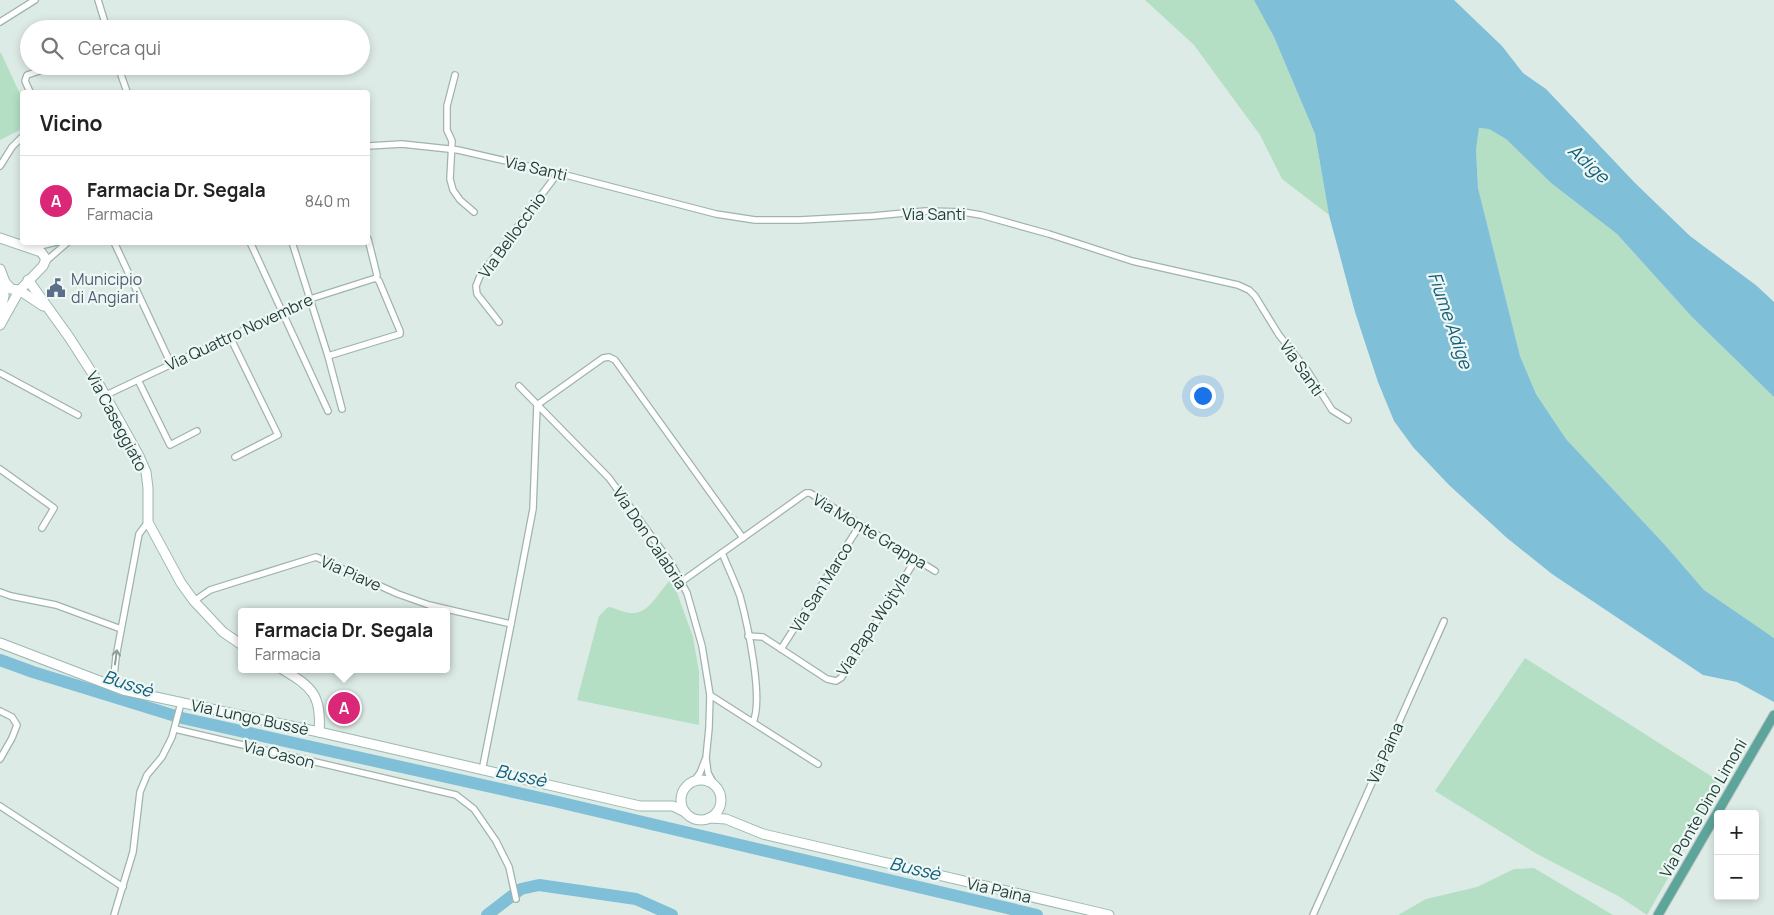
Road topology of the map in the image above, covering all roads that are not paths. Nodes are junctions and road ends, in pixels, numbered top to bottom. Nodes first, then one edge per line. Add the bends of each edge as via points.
1 (36, 0) edge
2 (98, 0) edge
3 (104, 20) edge
4 (0, 22) edge
5 (27, 75) edge
6 (121, 75) edge
7 (455, 75) dead end
8 (29, 90) edge
9 (126, 90) edge
10 (20, 139) edge
11 (370, 146) edge
12 (452, 150) junction
13 (2, 155) edge
14 (0, 166) edge
15 (558, 173) junction
16 (474, 212) dead end
17 (3, 241) edge
18 (20, 245) edge
19 (22, 245) joint
20 (44, 245) edge
21 (65, 245) edge
22 (115, 245) edge
23 (251, 245) edge
24 (296, 245) edge
25 (369, 245) edge
26 (45, 262) junction
27 (2, 274) edge
28 (376, 278) junction
29 (28, 280) junction
30 (19, 291) junction
31 (310, 298) junction
32 (283, 311) junction
33 (52, 312) junction
34 (0, 314) edge
35 (499, 322) dead end
36 (0, 325) edge
37 (230, 337) junction
38 (328, 356) junction
39 (171, 364) junction
40 (0, 373) edge
41 (138, 380) junction
42 (518, 386) dead end
43 (106, 395) junction
44 (537, 405) junction
45 (342, 409) dead end
46 (328, 411) dead end
47 (78, 415) dead end
48 (1348, 420) dead end
49 (197, 431) dead end
50 (235, 456) dead end
51 (0, 470) edge
52 (148, 522) junction
53 (860, 525) junction
54 (42, 528) dead end
55 (743, 538) junction
56 (722, 553) junction
57 (916, 559) junction
58 (936, 571) dead end
59 (681, 582) junction
60 (0, 592) edge
61 (194, 601) junction
62 (438, 608) edge
63 (450, 611) edge
64 (1444, 621) dead end
65 (511, 624) junction
66 (121, 629) junction
67 (748, 636) junction
68 (238, 642) edge
69 (0, 643) edge
70 (781, 650) junction
71 (288, 673) edge
72 (114, 685) junction
73 (710, 695) junction
74 (181, 703) junction
75 (0, 711) edge
76 (1774, 715) edge
77 (753, 722) junction
78 (175, 729) junction
79 (319, 732) junction
80 (706, 758) junction
81 (0, 759) edge
82 (818, 764) dead end
83 (482, 770) junction
84 (693, 782) junction
85 (715, 786) junction
86 (682, 793) junction
87 (720, 803) junction
88 (0, 806) edge
89 (652, 806) junction
90 (685, 812) junction
91 (709, 818) junction
92 (745, 827) junction
93 (123, 886) junction
94 (516, 899) dead end
95 (1313, 914) edge
96 (114, 915) edge
97 (1109, 915) edge
98 (1658, 915) edge

1 - 4 street
2 - 3 street
5 - 8 street via 25,81
6 - 9 street
7 - 12 street via 447,106
10 - 13 street
11 - 12 street, Via Santi via 402,144
12 - 15 street, Via Santi
12 - 16 street via 449,172 453,190
13 - 14 street
15 - 35 street, Via Bellocchio via 480,276 476,286 477,294
15 - 48 street, Via Santi via 716,214 755,220 963,212 1049,234 1132,261 1238,285 1255,296 1332,410
17 - 18 main road
19 - 20 street
19 - 26 main road via 41,252
21 - 26 street
22 - 39 street
23 - 32 street
24 - 31 street
25 - 28 street
26 - 29 main road
27 - 30 main road via 11,289
27 - 34 main road via 5,289
28 - 31 street, Via Quattro Novembre
28 - 38 street via 400,331 398,335
29 - 30 main road
29 - 33 main road, Via Caseggiato
30 - 33 main road
30 - 36 main road
31 - 32 street, Via Quattro Novembre
31 - 38 street
32 - 37 street, Via Quattro Novembre
32 - 46 street
33 - 43 main road, Via Caseggiato
37 - 39 street, Via Quattro Novembre
37 - 50 street via 278,435
38 - 45 street
39 - 41 street, Via Quattro Novembre
40 - 47 street
41 - 43 street, Via Quattro Novembre
41 - 49 street via 170,445
42 - 44 street, Via Don Calabria
43 - 52 main road, Via Caseggiato via 146,472
44 - 55 street via 603,358 615,360
44 - 59 street, Via Don Calabria via 609,478 671,563
44 - 65 street via 533,510
51 - 54 street via 54,508
52 - 61 main road via 181,584
52 - 66 street, Via Caseggiato via 139,534
53 - 55 street, Via Monte Grappa via 806,493
53 - 57 street, Via Monte Grappa
53 - 70 street, Via San Marco
55 - 56 street, Via Monte Grappa
56 - 59 street, Via Monte Grappa
56 - 67 street via 740,596
57 - 58 street, Via Monte Grappa
57 - 70 street, Via Papa Wojtyla via 841,678 836,681 827,679
59 - 73 street, Via Don Calabria via 688,593 702,646
60 - 66 street via 56,605
61 - 62 street, Via Piave via 210,590 316,556 398,594
61 - 68 main road via 223,632
63 - 65 street, Via Piave
64 - 95 street, Via Paina
65 - 83 street
72 -> 66 street, Via Caseggiato
67 - 70 street, Via Papa Wojtyla via 763,638
67 - 77 street via 757,699
69 - 72 main road, Via Lungo Bussè
71 - 79 main road via 309,689 318,701
72 - 74 main road, Via Lungo Bussè
73 - 77 street
73 - 80 street, Via Don Calabria
74 - 78 street
74 - 79 main road, Via Lungo Bussè
75 - 81 street via 12,717 16,724
76 - 98 main road, Via Ponte Dino Limoni
77 - 82 street
78 - 93 street via 140,792 133,852
78 - 94 street, Via Cason via 456,795 474,809 496,841 508,867
79 - 83 main road, Via Lungo Bussè
80 - 84 street, Via Don Calabria
80 - 85 street, Via Don Calabria via 708,773
83 - 89 main road, Via Lungo Bussè
84 - 85 main road via 704,781
84 - 86 main road
85 - 87 main road
86 - 89 main road, Via Lungo Bussè via 673,800
86 - 90 main road via 681,803
87 - 91 main road
87 - 92 main road, Via Paina
88 - 93 street
89 - 90 main road, Via Lungo Bussè via 672,806
90 - 91 main road via 696,819
91 - 92 main road, Via Paina via 722,818
92 - 97 main road, Via Paina via 763,834
93 - 96 street

